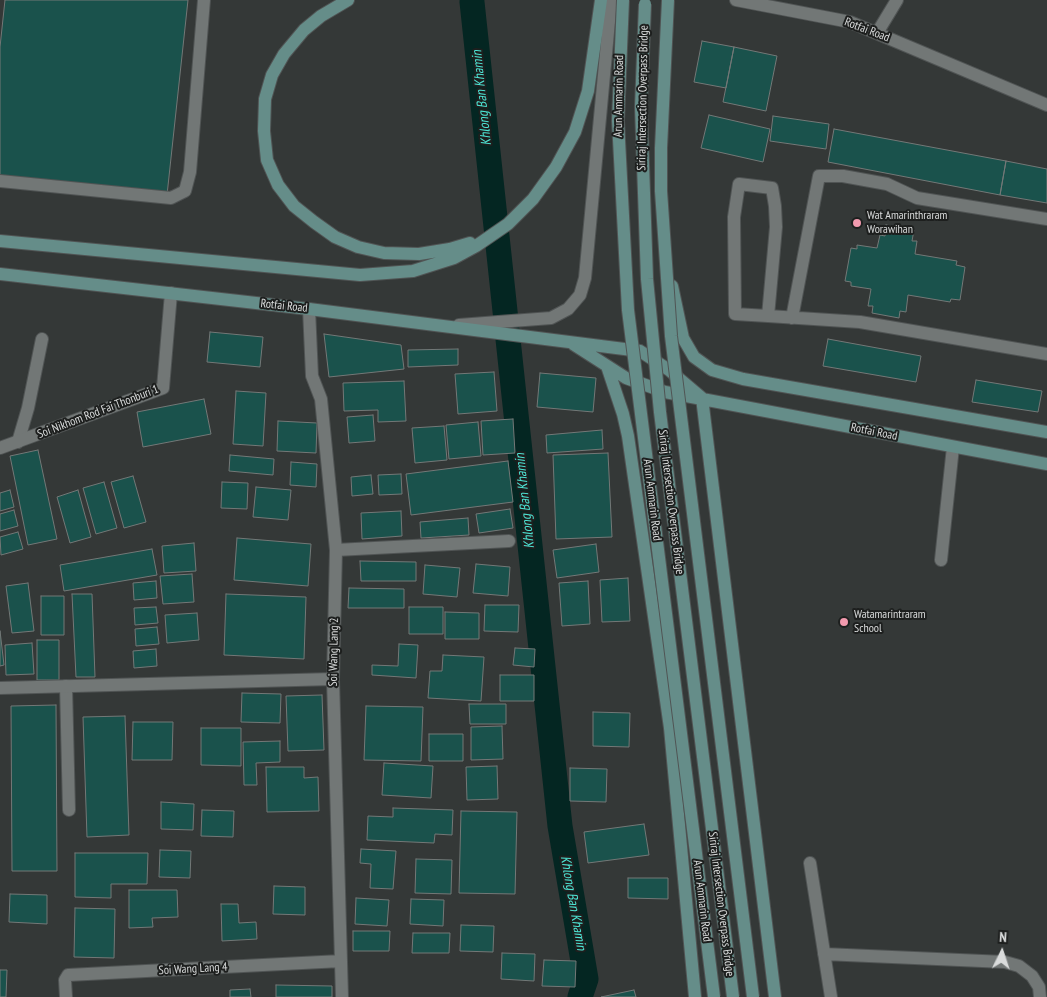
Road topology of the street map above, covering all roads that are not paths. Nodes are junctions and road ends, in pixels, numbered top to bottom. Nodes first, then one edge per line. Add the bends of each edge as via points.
1 (204, 0) edge
2 (348, 0) edge
3 (601, 0) edge
4 (611, 0) edge
5 (623, 0) edge
6 (668, 0) edge
7 (736, 0) edge
8 (897, 0) edge
9 (645, 1) edge
10 (877, 33) junction
11 (1047, 105) edge
12 (0, 181) edge
13 (1047, 219) edge
14 (508, 224) junction
15 (664, 232) junction
16 (0, 241) edge
17 (0, 274) edge
18 (171, 293) junction
19 (309, 309) junction
20 (768, 316) junction
21 (792, 318) junction
22 (496, 328) junction
23 (42, 339) dead end
24 (568, 341) junction
25 (1047, 354) edge
26 (607, 366) junction
27 (702, 398) junction
28 (1047, 432) edge
29 (18, 442) junction
30 (953, 447) junction
31 (0, 448) edge
32 (1047, 464) edge
33 (509, 541) dead end
34 (336, 550) junction
35 (942, 560) dead end
36 (333, 679) junction
37 (66, 686) junction
38 (0, 688) edge
39 (69, 810) dead end
40 (810, 863) dead end
41 (824, 954) junction
42 (341, 961) junction
43 (66, 997) edge
44 (342, 997) edge
45 (695, 997) edge
46 (714, 997) edge
47 (733, 997) edge
48 (753, 997) edge
49 (775, 997) edge
50 (831, 997) edge
51 (1040, 997) edge

1 - 12 street via 190,172 185,191 171,198
2 - 14 main road via 304,30 272,75 265,99 264,131 267,160 278,185 294,206 324,230 347,243 372,251 433,253 464,245
3 - 14 main road via 592,71 574,132 545,184
4 - 22 street via 583,287 568,309 550,318
5 - 46 main road, Arun Ammarin Road, bridge via 618,121 628,310
6 - 15 main road, bridge via 661,100
7 - 10 street, Rotfai Road via 850,22
8 - 10 street
9 - 47 main road, Siriraj Intersection Overpass Bridge, bridge via 642,163 646,279
10 - 11 street, Rotfai Road
13 - 21 street via 917,198 887,184 843,176 819,176
14 - 16 main road via 454,258 413,271 388,274 328,273
15 - 28 main road, bridge via 678,324 694,357 712,370 743,379
15 - 48 main road, bridge via 675,382
17 - 18 main road, Rotfai Road
18 - 19 main road, Rotfai Road
18 - 29 street, Soi Nikhom Rod Fai Thonburi 1 via 163,388
19 - 22 main road, Rotfai Road via 434,326
19 - 34 street, Soi Wang Lang 2 via 312,376 321,399
20 - 20 street via 735,314 734,217 739,184 772,188 776,227
20 - 21 street
21 - 25 street via 860,322
22 - 24 main road, Rotfai Road
23 - 29 street
24 - 26 main road, Rotfai Road
24 - 27 main road, Rotfai Road via 640,351
26 - 27 main road, Rotfai Road via 626,378 658,390
26 - 45 main road via 628,436 670,728
27 - 30 main road, Rotfai Road
27 - 49 main road
29 - 31 street, Soi Nikhom Rod Fai Thonburi 1
30 - 32 main road, Rotfai Road
30 - 35 street
33 - 34 street
34 - 36 street, Soi Wang Lang 2
36 - 37 street
36 - 42 street, Soi Wang Lang 2
37 - 38 street
37 - 39 street
40 - 41 street
41 - 50 street
41 - 51 street via 1005,962 1019,966 1032,976 1039,987
42 - 43 street, Soi Wang Lang 4 via 68,975 65,980
42 - 44 street, Soi Wang Lang 2

